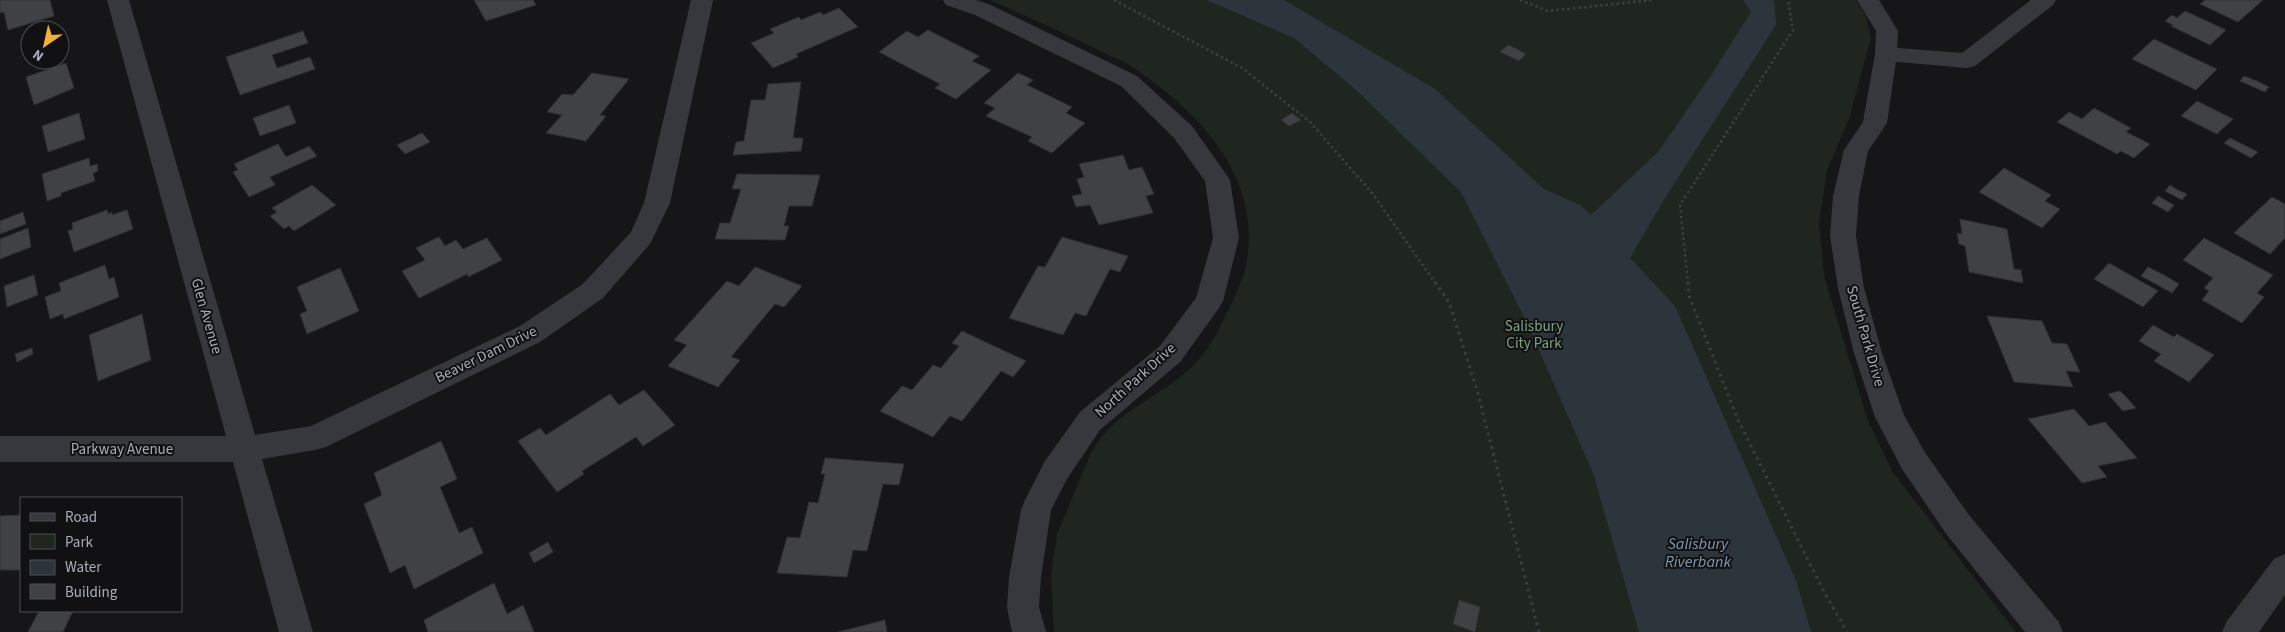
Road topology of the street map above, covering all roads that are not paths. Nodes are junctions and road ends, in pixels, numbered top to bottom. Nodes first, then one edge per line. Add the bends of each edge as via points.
1 (118, 0) edge
2 (702, 0) edge
3 (954, 0) edge
4 (1868, 0) edge
5 (2045, 0) edge
6 (1886, 54) junction
7 (0, 449) edge
8 (244, 449) junction
9 (2285, 569) edge
10 (296, 632) edge
11 (1029, 632) edge
12 (2046, 632) edge
13 (2239, 632) edge

1 - 8 street, Glen Avenue
2 - 8 street, Beaver Dam Drive via 657,203 641,237 593,291 530,334 315,438
3 - 11 street, North Park Drive via 1129,81 1182,132 1217,180 1226,238 1209,301 1170,354 1090,421 1056,470 1036,510 1023,607
4 - 6 street, South Park Drive via 1887,32
5 - 6 street via 1967,61
6 - 12 street, South Park Drive via 1875,123 1856,150 1846,196 1843,236 1851,288 1866,344 1890,417 1913,460 1958,525
7 - 8 street, Parkway Avenue
8 - 10 street, Glen Avenue
9 - 13 street

